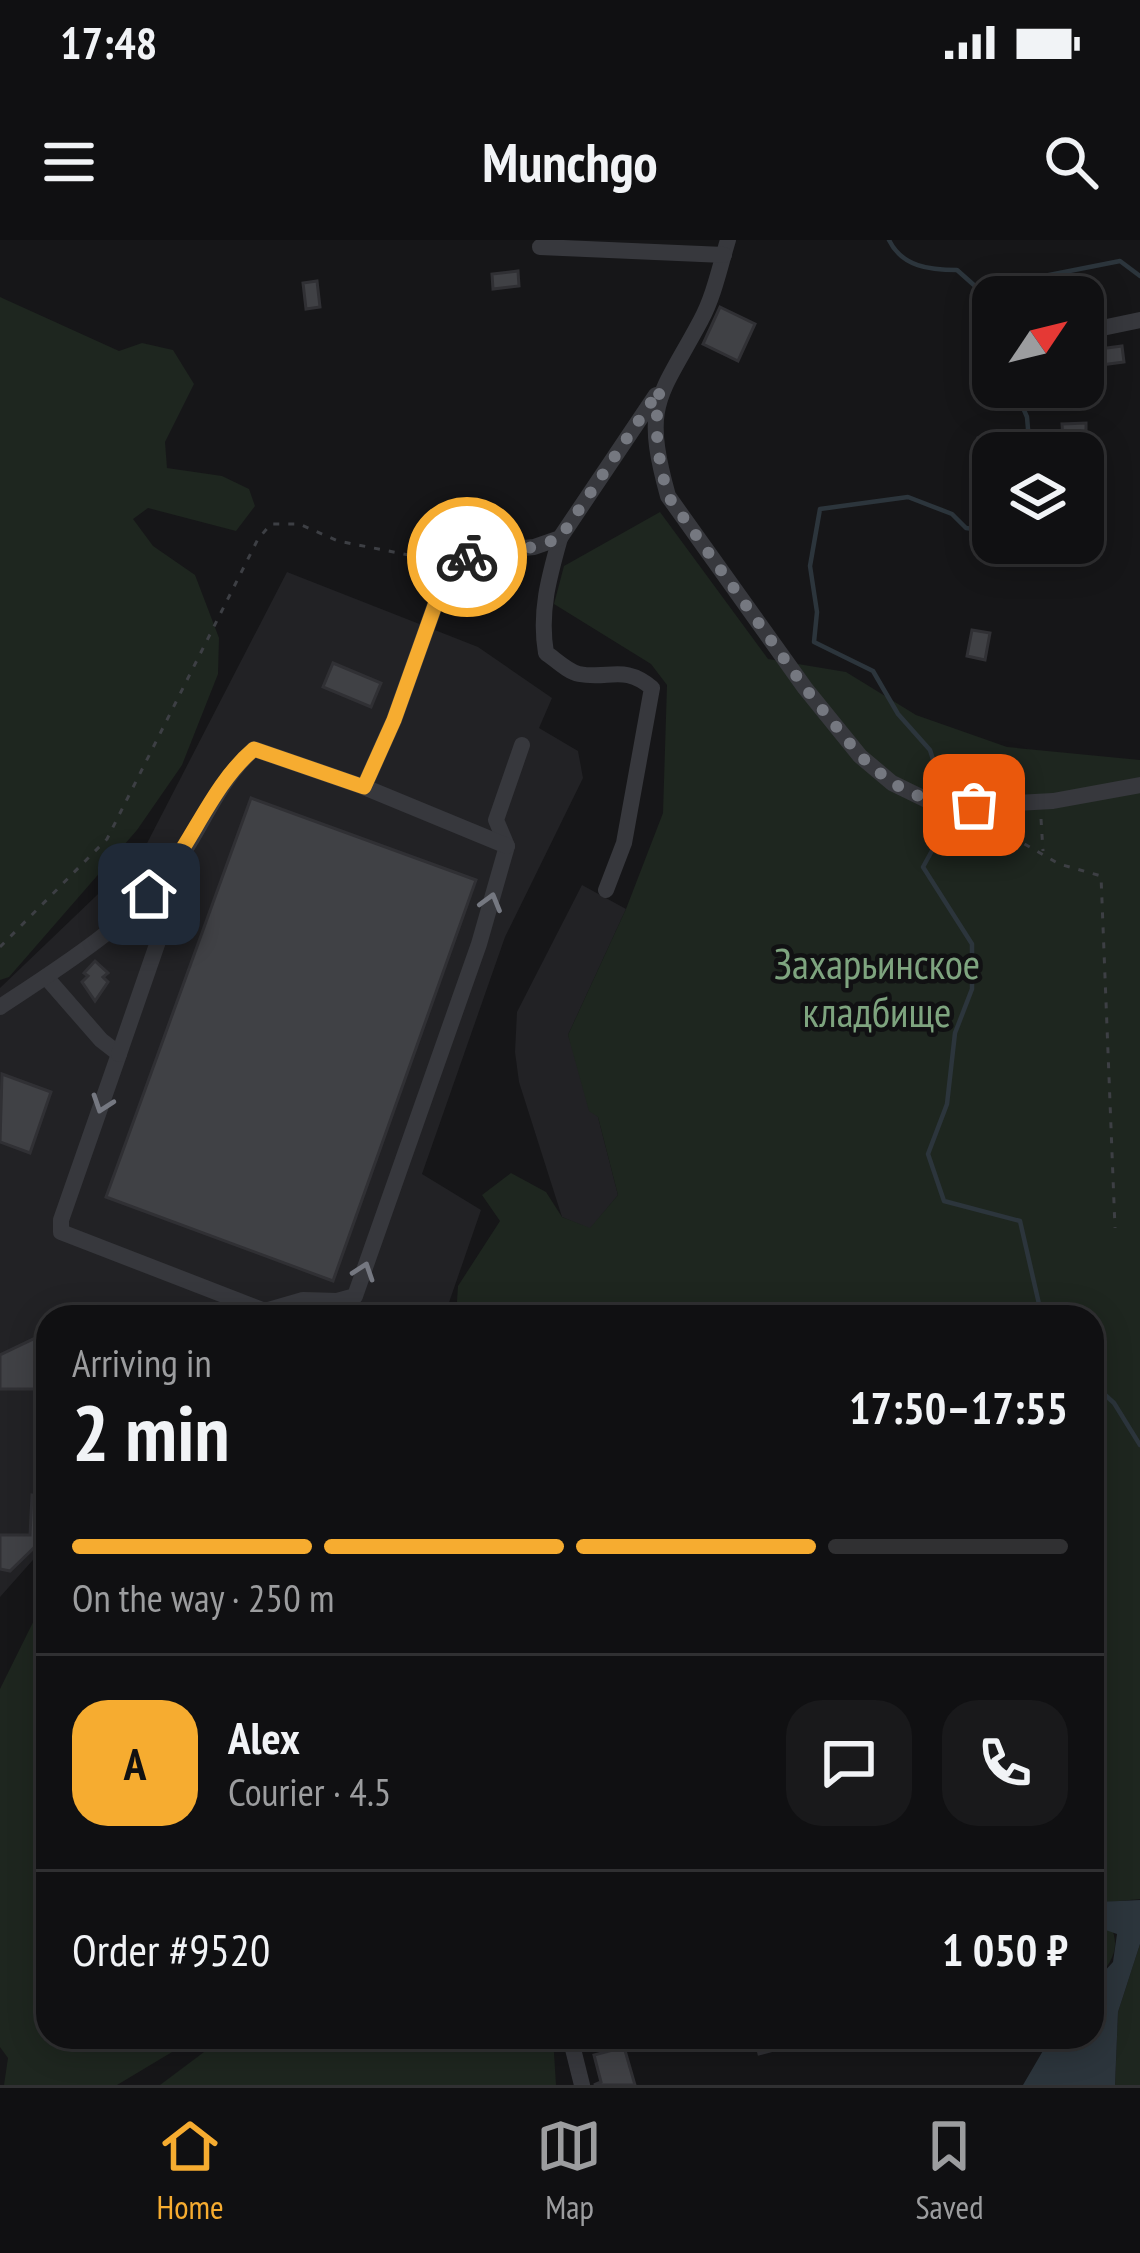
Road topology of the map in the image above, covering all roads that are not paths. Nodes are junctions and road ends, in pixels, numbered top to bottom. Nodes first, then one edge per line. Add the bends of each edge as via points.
1 (540, 247) dead end
2 (726, 247) edge
3 (1140, 320) edge
4 (1104, 328) edge
5 (660, 389) junction
6 (560, 538) junction
7 (522, 745) dead end
8 (1140, 785) edge
9 (364, 787) junction
10 (507, 846) junction
11 (170, 872) junction
12 (606, 890) dead end
13 (46, 977) junction
14 (0, 1007) edge
15 (119, 1054) junction
16 (250, 1305) edge
17 (286, 1305) edge
18 (573, 2049) edge
19 (582, 2085) edge

1 - 2 street
2 - 5 street via 704,316
3 - 4 street
5 - 6 street
5 - 8 street via 655,421 668,496 805,688 892,783 929,801 1012,803
6 - 9 street via 472,553 459,563 439,594
6 - 12 street via 546,588 546,653 577,674 638,676 652,688 624,843
7 - 10 street via 496,820
9 - 10 street
9 - 11 street via 254,749
17 -> 10 street via 356,1296
11 - 13 street
11 - 15 street via 170,907
13 - 14 street
13 - 15 street
15 -> 16 street via 61,1232
18 - 19 street

